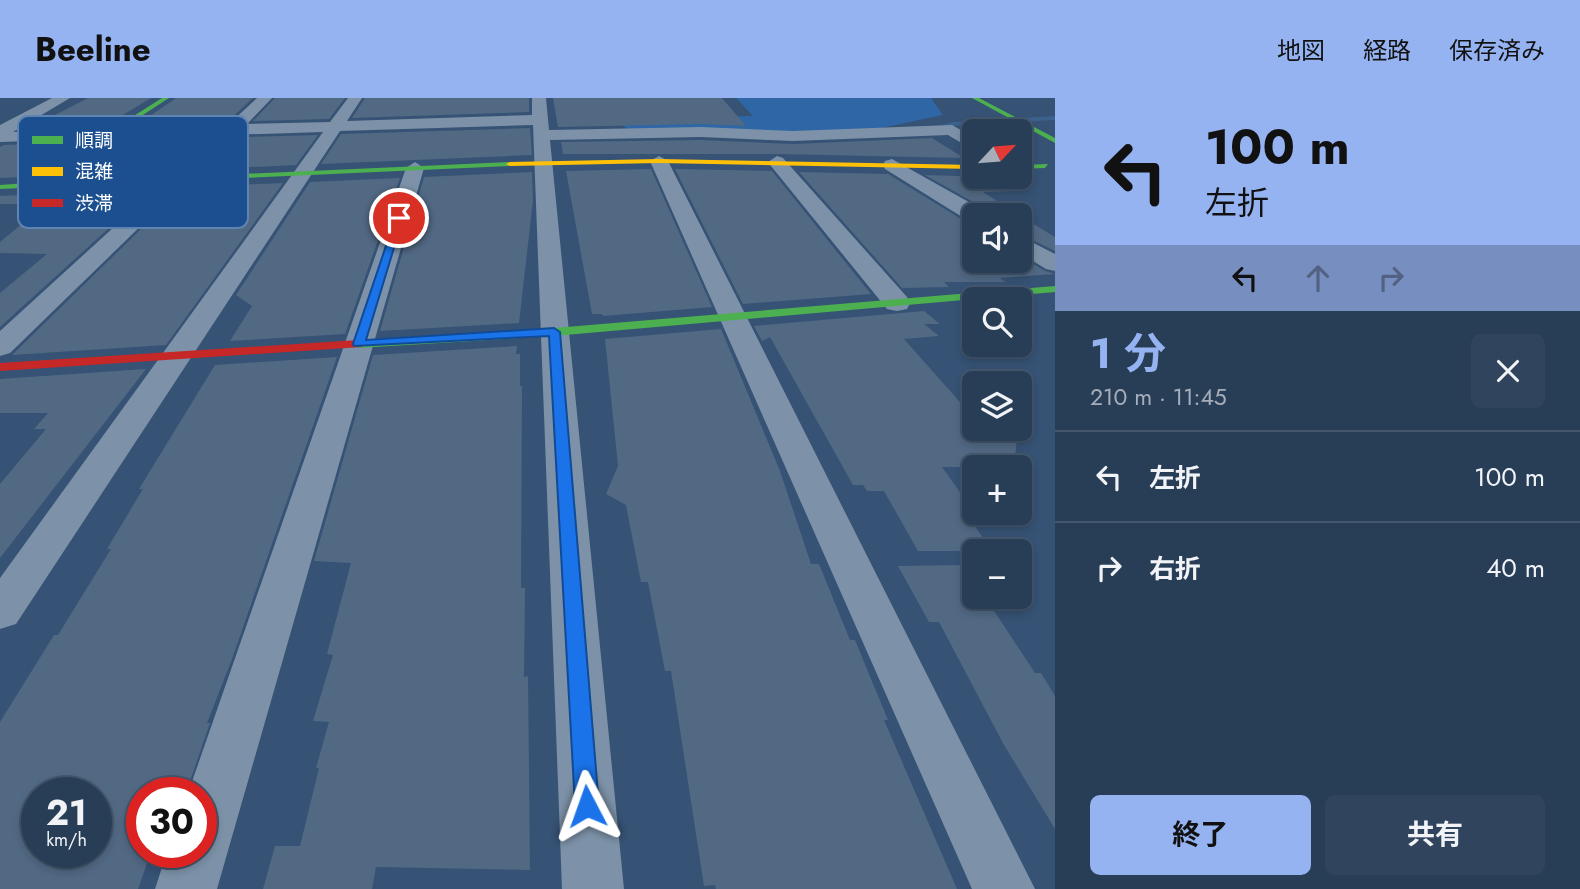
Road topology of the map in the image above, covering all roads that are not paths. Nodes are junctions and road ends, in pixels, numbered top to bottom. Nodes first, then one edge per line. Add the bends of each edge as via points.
1 (63, 98) edge
2 (166, 98) edge
3 (265, 98) edge
4 (355, 98) edge
5 (969, 98) edge
6 (975, 98) edge
7 (30, 116) edge
8 (139, 116) edge
9 (246, 116) edge
10 (1014, 119) edge
11 (1014, 119) edge
12 (18, 122) edge
13 (335, 127) junction
14 (541, 129) edge
15 (1032, 129) edge
16 (248, 130) edge
17 (0, 132) edge
18 (18, 137) edge
19 (962, 137) edge
20 (0, 138) edge
21 (1055, 141) edge
22 (18, 153) edge
23 (0, 154) edge
24 (659, 161) junction
25 (777, 162) junction
26 (892, 165) junction
27 (1045, 166) dead end
28 (962, 167) edge
29 (1032, 167) edge
30 (415, 168) junction
31 (302, 173) junction
32 (248, 175) edge
33 (18, 186) edge
34 (0, 187) edge
35 (18, 193) edge
36 (0, 205) edge
37 (962, 207) edge
38 (125, 228) edge
39 (1032, 250) edge
40 (1055, 264) edge
41 (1055, 289) edge
42 (897, 303) junction
43 (734, 317) junction
44 (554, 332) junction
45 (359, 344) junction
46 (0, 347) edge
47 (176, 357) junction
48 (0, 367) edge
49 (0, 612) edge
50 (217, 790) edge
51 (192, 868) edge
52 (186, 889) edge
53 (593, 889) edge
54 (1004, 889) edge

1 - 7 street
2 - 8 main road
3 - 9 street
4 - 13 street
5 - 10 main road
6 - 11 main road
12 - 17 street
13 - 14 street via 433,117
13 - 16 street
13 - 31 street
14 - 19 street via 793,136 952,130
14 - 24 main road
14 - 30 main road
14 - 44 street
15 - 21 main road
18 - 20 street
22 - 23 street
24 - 25 main road
24 - 43 street
25 - 26 main road
25 - 42 street
26 - 28 main road
26 - 37 street
27 - 29 main road
30 - 31 main road
30 - 45 street
31 - 32 main road
31 - 47 street
33 - 34 main road
35 - 36 main road
38 - 46 street
39 - 40 street
41 - 42 main road
42 - 43 main road
43 - 44 main road
43 - 54 street
44 - 45 main road
44 - 53 street
45 - 47 main road
45 - 50 street
47 - 48 main road
47 - 49 street
51 - 52 street

